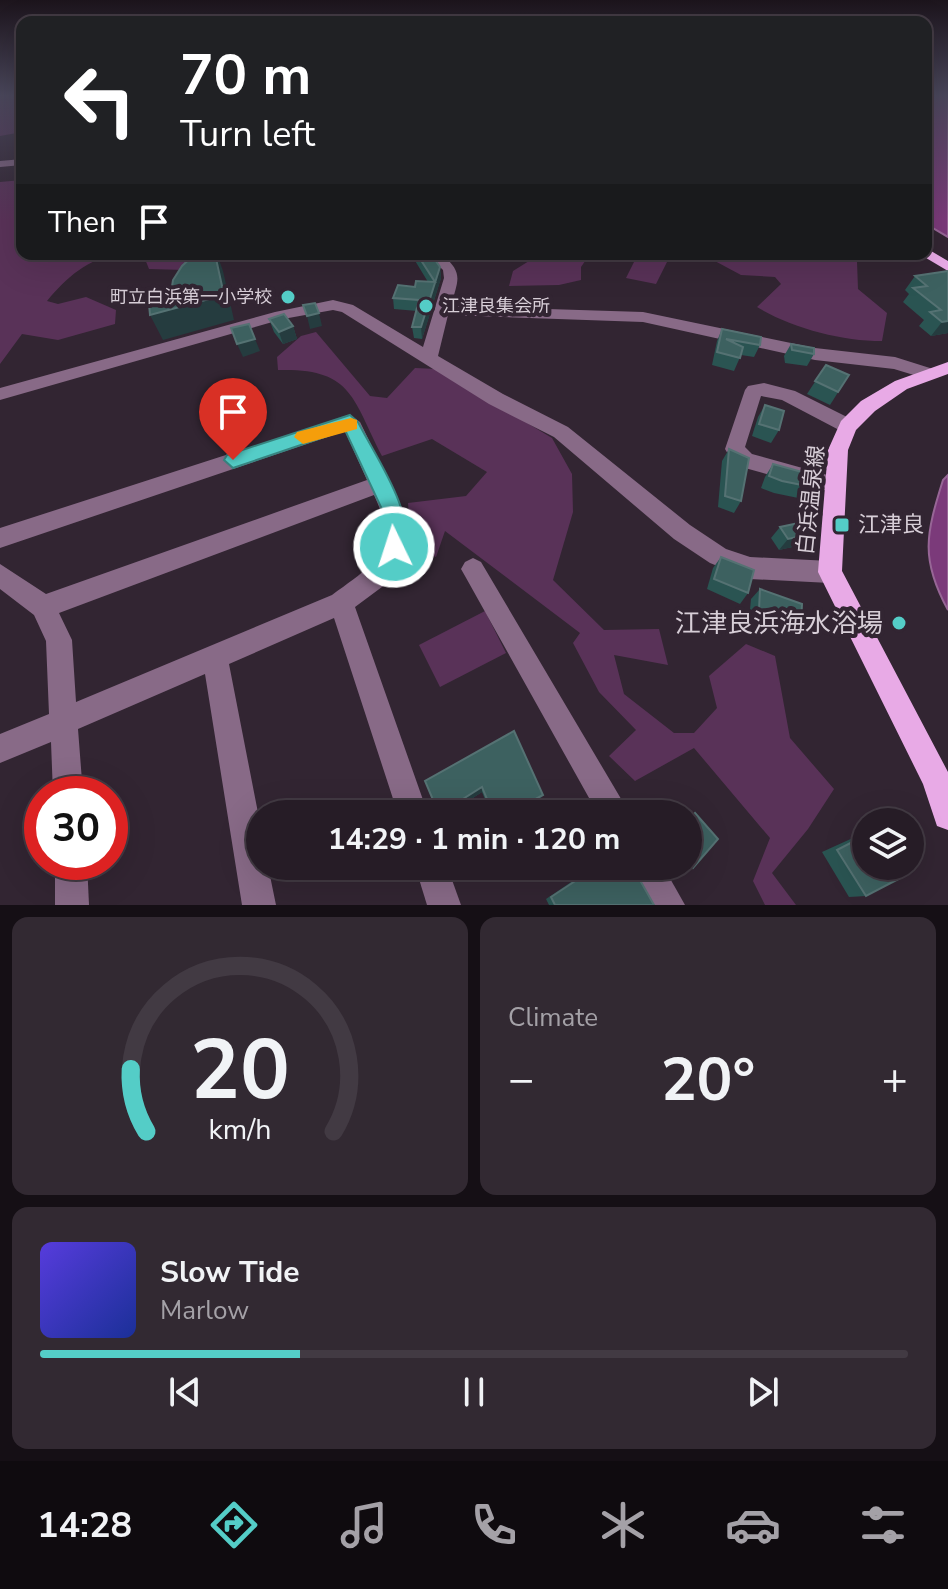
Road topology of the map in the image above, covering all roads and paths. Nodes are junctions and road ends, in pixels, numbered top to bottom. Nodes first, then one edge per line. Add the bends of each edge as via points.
1 (11, 163) edge
2 (0, 178) edge
3 (440, 260) edge
4 (441, 310) junction
5 (429, 356) junction
6 (938, 371) edge
7 (0, 394) edge
8 (848, 426) junction
9 (379, 484) junction
10 (835, 485) junction
11 (0, 538) edge
12 (473, 569) dead end
13 (830, 572) junction
14 (0, 575) edge
15 (341, 603) junction
16 (43, 607) junction
17 (215, 658) junction
18 (66, 719) junction
19 (0, 749) edge
20 (68, 776) edge
21 (408, 800) edge
22 (607, 800) edge
23 (948, 815) edge
24 (71, 880) edge
25 (436, 880) edge
26 (653, 880) edge
27 (72, 905) edge
28 (259, 905) edge
29 (444, 905) edge
30 (668, 905) edge

1 - 2 street
3 - 4 street via 450,269
4 - 5 street
4 - 6 street via 643,317 815,354
5 - 7 street via 376,323 333,305
5 - 13 street via 561,432 718,556 750,568
6 - 8 main road, 白浜温泉線 via 868,406
8 - 10 main road, 白浜温泉線 via 838,450
8 - 10 street via 792,398 754,390 735,449 745,460
9 - 11 street via 350,422
9 - 15 street via 397,520 394,547 378,576
9 - 16 street
10 - 13 main road, 白浜温泉線
12 - 22 street
13 - 23 main road, 白浜温泉線 via 936,779
14 - 16 street
15 - 17 street
15 - 21 street
16 - 18 street via 59,640
17 - 18 street
17 - 28 street
18 - 19 street
18 - 20 street
24 - 27 street
25 - 29 street
26 - 30 street

